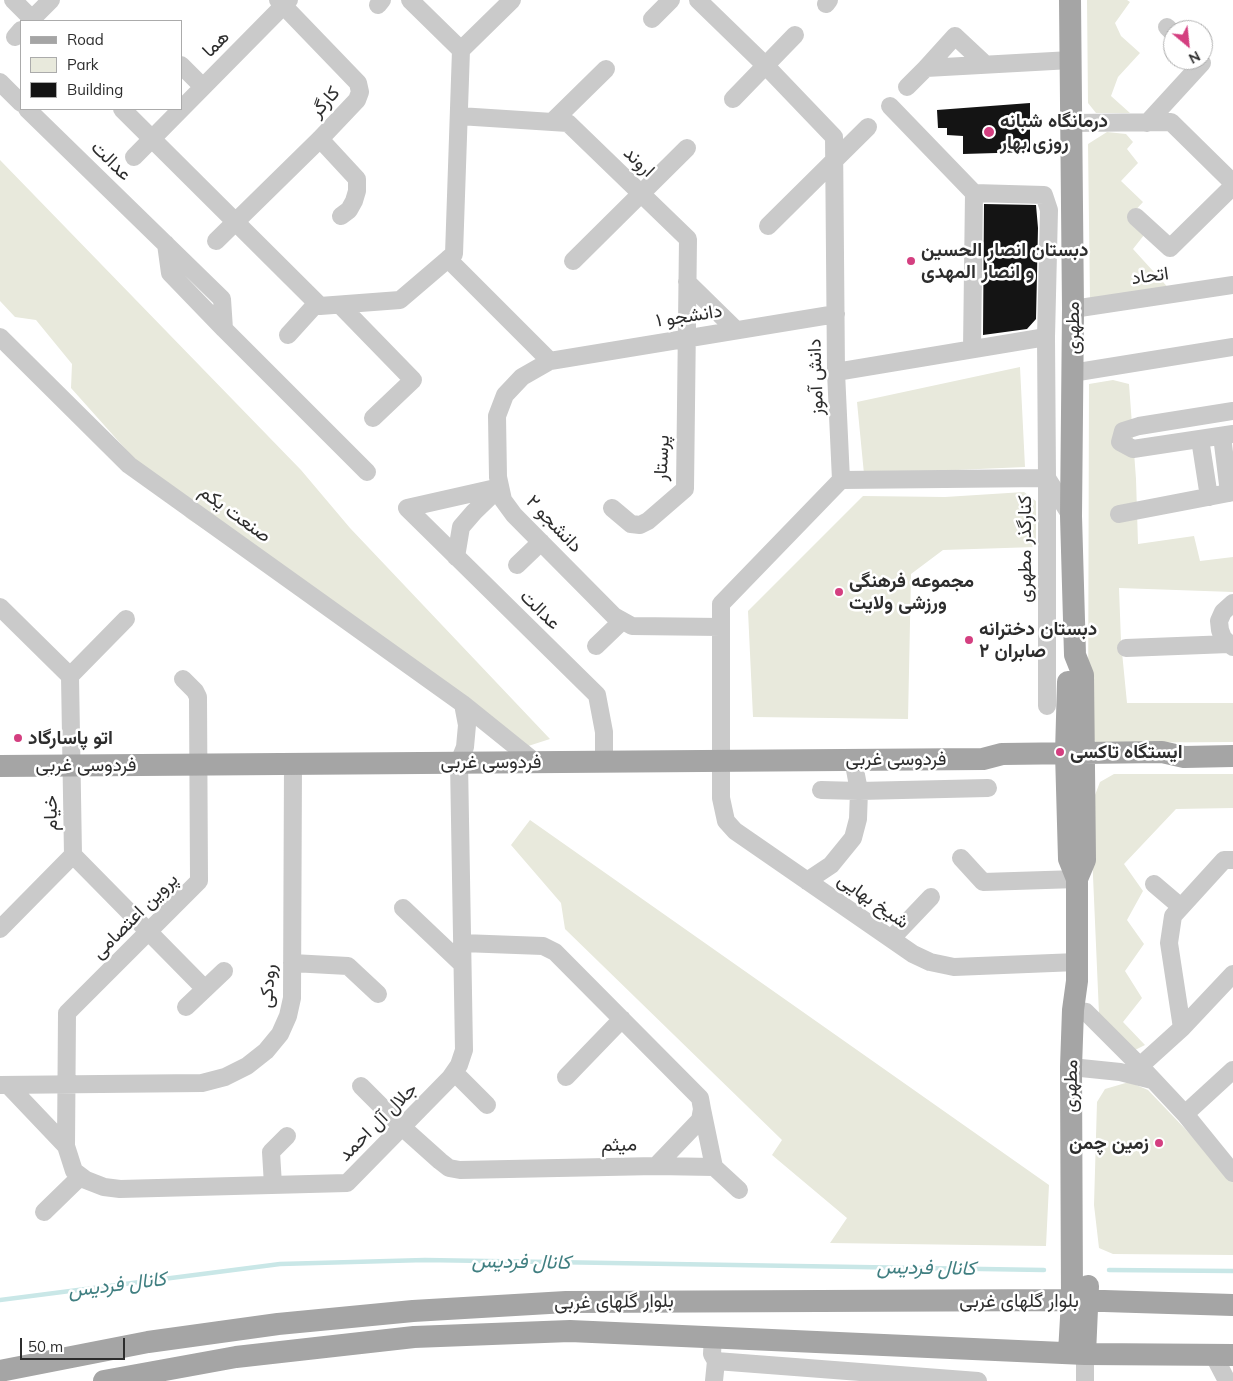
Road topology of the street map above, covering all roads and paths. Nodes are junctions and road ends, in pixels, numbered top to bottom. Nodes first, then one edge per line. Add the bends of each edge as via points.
1 (13, 0) edge
2 (51, 0) edge
3 (410, 0) edge
4 (512, 0) edge
5 (671, 0) edge
6 (698, 0) edge
7 (1070, 0) edge
8 (283, 2) edge
9 (652, 18) dead end
10 (23, 20) edge
11 (32, 20) edge
12 (795, 35) dead end
13 (461, 50) junction
14 (1071, 60) junction
15 (984, 64) junction
16 (182, 66) edge
17 (766, 66) junction
18 (926, 68) junction
19 (606, 69) dead end
20 (1195, 70) edge
21 (0, 82) edge
22 (203, 87) junction
23 (906, 87) dead end
24 (733, 98) dead end
25 (20, 102) edge
26 (890, 106) dead end
27 (182, 108) edge
28 (28, 110) edge
29 (123, 110) edge
30 (180, 110) edge
31 (459, 116) junction
32 (552, 122) junction
33 (1072, 123) junction
34 (1146, 123) junction
35 (868, 127) dead end
36 (152, 139) junction
37 (320, 139) junction
38 (687, 148) dead end
39 (134, 157) dead end
40 (834, 160) junction
41 (1233, 184) edge
42 (641, 193) junction
43 (974, 193) junction
44 (341, 216) dead end
45 (1136, 217) dead end
46 (236, 222) junction
47 (768, 226) dead end
48 (216, 241) dead end
49 (448, 259) junction
50 (573, 261) dead end
51 (687, 282) junction
52 (1233, 285) edge
53 (317, 303) junction
54 (340, 305) junction
55 (1073, 309) junction
56 (836, 314) junction
57 (736, 330) junction
58 (288, 335) dead end
59 (0, 337) edge
60 (1046, 337) junction
61 (686, 338) junction
62 (1233, 347) edge
63 (972, 349) junction
64 (550, 361) junction
65 (836, 372) junction
66 (1072, 373) junction
67 (1233, 412) edge
68 (373, 418) dead end
69 (1228, 435) edge
70 (1200, 439) junction
71 (367, 472) dead end
72 (1046, 478) junction
73 (841, 480) junction
74 (500, 486) junction
75 (1231, 492) edge
76 (1209, 496) junction
77 (612, 508) dead end
78 (1119, 514) dead end
79 (1071, 516) junction
80 (541, 542) junction
81 (456, 556) junction
82 (517, 565) dead end
83 (1233, 603) edge
84 (0, 607) edge
85 (126, 619) dead end
86 (622, 621) junction
87 (721, 627) junction
88 (1231, 645) edge
89 (596, 646) dead end
90 (1126, 648) dead end
91 (70, 676) junction
92 (183, 679) dead end
93 (463, 704) junction
94 (1046, 706) dead end
95 (1233, 756) edge
96 (853, 759) junction
97 (1075, 759) junction
98 (720, 760) junction
99 (604, 761) junction
100 (459, 762) junction
101 (535, 762) junction
102 (199, 764) junction
103 (293, 764) junction
104 (71, 765) junction
105 (0, 766) edge
106 (988, 788) dead end
107 (821, 790) dead end
108 (858, 791) junction
109 (73, 855) junction
110 (961, 858) dead end
111 (1233, 860) edge
112 (1077, 879) junction
113 (807, 881) junction
114 (1154, 884) dead end
115 (931, 898) dead end
116 (1181, 907) junction
117 (403, 908) dead end
118 (0, 928) edge
119 (149, 931) junction
120 (891, 939) junction
121 (462, 943) junction
122 (292, 963) junction
123 (462, 964) junction
124 (224, 971) dead end
125 (1077, 972) junction
126 (1233, 974) edge
127 (205, 989) junction
128 (378, 994) dead end
129 (186, 1007) dead end
130 (1079, 1011) junction
131 (622, 1019) junction
132 (1182, 1028) junction
133 (1140, 1066) junction
134 (1077, 1068) junction
135 (1233, 1070) edge
136 (454, 1072) junction
137 (566, 1077) dead end
138 (1153, 1080) junction
139 (67, 1084) junction
140 (4, 1085) edge
141 (361, 1086) dead end
142 (487, 1105) dead end
143 (702, 1109) junction
144 (1185, 1114) junction
145 (402, 1127) junction
146 (286, 1136) dead end
147 (66, 1146) junction
148 (656, 1166) junction
149 (714, 1167) junction
150 (1231, 1169) edge
151 (81, 1176) junction
152 (273, 1185) junction
153 (739, 1190) dead end
154 (44, 1212) dead end
155 (1072, 1259) junction
156 (1036, 1300) junction
157 (1080, 1301) junction
158 (1233, 1305) edge
159 (714, 1336) junction
160 (765, 1338) junction
161 (843, 1342) junction
162 (1077, 1353) junction
163 (1223, 1356) edge
164 (716, 1361) junction
165 (763, 1364) junction
166 (841, 1370) junction
167 (0, 1371) edge
168 (104, 1381) edge
169 (714, 1381) edge
170 (978, 1381) edge
171 (1085, 1381) edge
172 (1227, 1381) edge

1 - 10 street
2 - 11 street
3 - 13 street
4 - 13 street
5 - 9 street
6 - 17 street, دانش آموز
7 - 14 main road, مطهری
8 - 22 street, هما
8 - 37 street, کارگر via 358,83 360,92 357,100
12 - 17 street
13 - 31 street
14 - 15 street
14 - 33 main road, مطهری
15 - 18 street
15 - 18 street via 955,36
16 - 22 street
17 - 24 street
17 - 40 street, دانش آموز via 834,137
18 - 23 street
19 - 32 street
20 - 34 street
21 - 25 street
22 - 27 street, هما
26 - 43 street
28 - 71 street, عدالت via 222,299 224,329
29 - 36 street
30 - 36 street, هما
31 - 32 street, اروند
31 - 49 street via 454,254
32 - 42 street, اروند via 568,123
33 - 34 street
33 - 55 main road, مطهری
34 - 41 street via 1171,122
35 - 40 street
36 - 39 street, هما
36 - 46 street
37 - 44 street via 357,179 354,201
37 - 46 street, کارگر
38 - 42 street
40 - 47 street
40 - 56 street, دانش آموز
41 - 45 street via 1170,248
42 - 50 street
42 - 51 street, اروند via 688,239
43 - 60 street via 1044,195 1049,210
43 - 63 street
46 - 48 street, کارگر
46 - 53 street
49 - 54 street via 400,300
49 - 64 street
51 - 57 street
51 - 61 street, اروند
52 - 55 street, اتحاد
53 - 54 street via 320,306
53 - 58 street
54 - 68 street via 413,380
55 - 66 main road, مطهری
56 - 57 street, دانشجو ۱
56 - 65 street, دانش آموز
57 - 61 street, دانشجو ۱
59 - 93 street, صنعت یکم via 129,465
60 - 63 street
60 - 72 street
61 - 64 street, دانشجو ۱
61 - 77 street, پرستار via 685,489 640,525 630,524
62 - 66 street
63 - 65 street
64 - 74 street, دانشجو ۲ via 522,377 505,395 497,416
65 - 73 street, دانش آموز
66 - 79 main road, مطهری
67 - 70 street via 1139,426 1123,431 1120,442 1133,449
69 - 70 street
69 - 75 street
70 - 76 street
72 - 73 street, کنارگذر مطهری
72 - 79 street
72 - 94 street, کنارگذر مطهری
73 - 87 street via 721,604
74 - 80 street, دانشجو ۲ via 503,500 514,516
74 - 81 street via 461,527
74 - 81 street, عدالت via 406,508
75 - 76 street
76 - 78 street
79 - 97 main road, مطهری via 1075,655 1068,674
80 - 82 street
80 - 86 street, دانشجو ۲
81 - 99 street, عدالت via 597,695 604,732
83 - 88 street via 1222,612 1219,621 1223,638
84 - 91 street
85 - 91 street
86 - 87 street, دانشجو ۲ via 632,626
86 - 89 street
87 - 98 street
88 - 90 street
91 - 104 street, خیام
92 - 102 street, پروین اعتصامی via 198,697
93 - 100 street via 468,725
93 - 101 street, صنعت یکم
95 - 97 main road, فردوسی غربی via 1184,756 1162,752
96 - 97 main road, فردوسی غربی via 983,759 1002,754
96 - 98 main road, فردوسی غربی
96 - 108 street
97 - 112 main road, مطهری via 1069,859
98 - 99 main road, فردوسی غربی
98 - 113 street, شیخ بهایی via 721,798 726,822
99 - 101 main road, فردوسی غربی
100 - 101 main road, فردوسی غربی
100 - 103 main road, فردوسی غربی
100 - 121 street, جلال آل احمد
102 - 103 main road, فردوسی غربی
102 - 104 main road, فردوسی غربی
102 - 119 street, پروین اعتصامی via 199,881
103 - 122 street, رودکی
104 - 105 main road, فردوسی غربی
104 - 109 street, خیام
106 - 108 street
107 - 108 street
108 - 113 street via 858,819 853,838 831,864
109 - 118 street, خیام
109 - 119 street
110 - 112 street via 983,882
111 - 116 street via 1224,860
112 - 125 main road, مطهری
113 - 120 street, شیخ بهایی
114 - 116 street
115 - 120 street
116 - 132 street via 1173,916 1169,943
117 - 123 street
119 - 127 street
119 - 139 street, پروین اعتصامی via 67,1013
120 - 125 street, شیخ بهایی via 930,962
121 - 123 street, جلال آل احمد
121 - 131 street via 543,946 555,952
122 - 128 street via 348,966
122 - 139 street, رودکی via 292,998 288,1016 280,1034 247,1066 225,1077 202,1083
123 - 136 street, جلال آل احمد via 464,1050
124 - 127 street
125 - 130 main road, مطهری
126 - 132 street
127 - 129 street
130 - 133 street
130 - 134 main road, مطهری
131 - 137 street
131 - 143 street via 700,1098
132 - 133 street
133 - 138 street
134 - 138 street via 1127,1073
134 - 155 main road, مطهری
134 - 157 main road
135 - 144 street
136 - 142 street
136 - 145 street, جلال آل احمد
138 - 144 street
139 - 140 street, رودکی
139 - 147 street
140 - 147 street
141 - 145 street, میثم
143 - 148 street, میثم via 700,1120
143 - 149 street
144 - 150 street
145 - 148 street, میثم via 440,1162 460,1170
145 - 152 street, جلال آل احمد via 347,1183
146 - 152 street via 272,1152
147 - 151 street via 74,1171
148 - 149 street
149 - 153 street
151 - 152 street, جلال آل احمد via 104,1187 120,1190
151 - 154 street
155 - 156 main road via 1060,1284
155 - 157 main road, مطهری
156 - 157 main road, بلوار گلهای غربی
156 - 167 main road, بلوار گلهای غربی via 566,1302 414,1311 278,1324 157,1341
157 - 158 main road, بلوار گلهای غربی
157 - 162 main road, مطهری
159 - 160 main road, بلوار گلهای غربی
159 - 164 street via 712,1354
159 - 168 main road, بلوار گلهای غربی via 570,1330 414,1337 236,1357
160 - 161 main road, بلوار گلهای غربی
160 - 165 street
161 - 162 main road, بلوار گلهای غربی
161 - 166 street
162 - 163 main road, بلوار گلهای غربی
162 - 171 street
163 - 172 street
164 - 165 street
164 - 169 street
165 - 166 street
166 - 170 street

